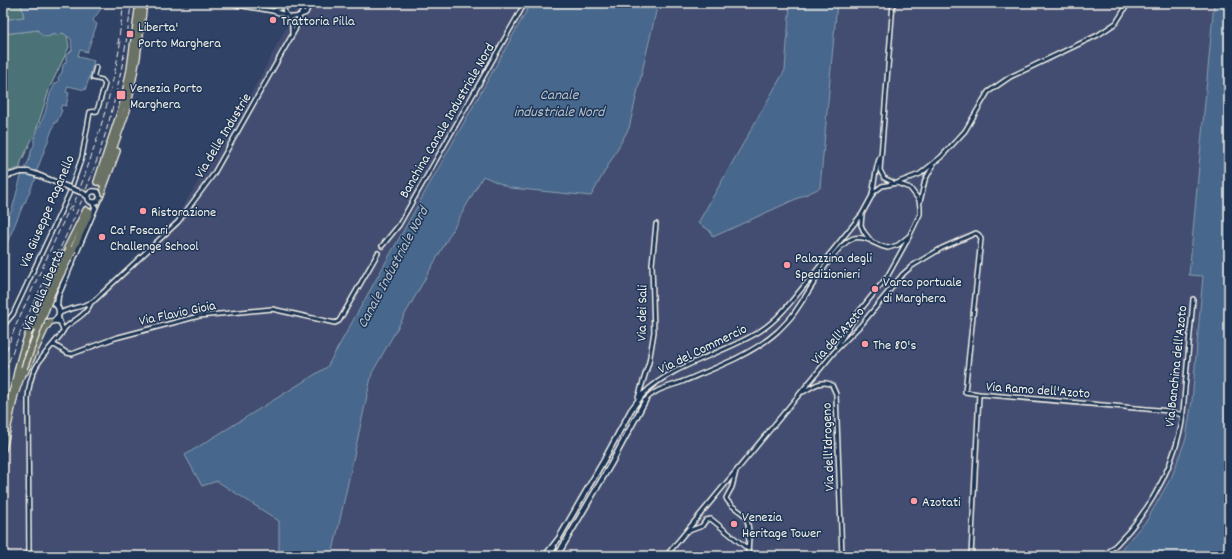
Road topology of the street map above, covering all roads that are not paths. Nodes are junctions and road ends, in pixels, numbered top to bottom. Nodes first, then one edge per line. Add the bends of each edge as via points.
1 (139, 3) edge
2 (144, 3) edge
3 (224, 3) edge
4 (306, 3) edge
5 (310, 3) edge
6 (525, 3) edge
7 (893, 3) edge
8 (1126, 3) edge
9 (286, 4) edge
10 (300, 4) edge
11 (273, 11) junction
12 (287, 15) junction
13 (300, 15) junction
14 (291, 36) junction
15 (96, 67) dead end
16 (127, 110) junction
17 (881, 155) junction
18 (933, 165) junction
19 (3, 177) edge
20 (896, 183) junction
21 (89, 195) junction
22 (871, 197) junction
23 (99, 199) junction
24 (93, 202) junction
25 (920, 204) junction
26 (91, 210) junction
27 (862, 214) junction
28 (656, 224) dead end
29 (909, 236) junction
30 (870, 240) junction
31 (382, 246) dead end
32 (378, 253) dead end
33 (58, 296) junction
34 (1193, 300) dead end
35 (47, 303) junction
36 (91, 303) junction
37 (58, 307) junction
38 (65, 311) junction
39 (39, 313) junction
40 (58, 315) junction
41 (52, 321) junction
42 (60, 322) junction
43 (3, 326) edge
44 (63, 330) junction
45 (53, 344) junction
46 (835, 351) junction
47 (17, 383) junction
48 (801, 393) junction
49 (643, 394) joint
50 (980, 394) junction
51 (638, 400) junction
52 (645, 401) joint
53 (1182, 415) junction
54 (3, 427) edge
55 (3, 449) edge
56 (737, 469) junction
57 (685, 533) junction
58 (559, 538) junction
59 (748, 549) junction
60 (29, 556) edge
61 (545, 556) edge
62 (549, 556) edge
63 (556, 556) edge
64 (666, 556) edge
65 (748, 556) edge
66 (842, 556) edge
67 (971, 556) edge
68 (1104, 556) edge

1 - 16 highway via 122,107 99,183
2 - 16 highway
3 - 11 street
4 - 10 street
5 - 13 street, Via delle Industrie via 306,12
6 - 31 street, Banchina Canale Industriale Nord via 399,225
7 - 17 street
8 - 18 street via 1116,23 1098,35 1010,77 988,92 965,131
9 - 11 street
9 - 12 street via 284,10
10 - 13 street via 303,9
11 - 12 street
12 - 13 street
12 - 14 street via 292,28
13 - 14 street, Via delle Industrie
14 - 36 street, Via delle Industrie via 213,175 178,222
15 - 43 street, Via Giuseppe Paganello via 93,78 102,80 104,84 97,111 90,112 82,157 69,194 13,314
16 - 23 highway via 116,153
17 - 20 street via 880,170 883,177
17 - 22 street
18 - 20 street via 920,174
18 - 25 street via 925,180
19 - 21 street, bridge via 28,172
20 - 22 street via 882,186
20 - 25 street via 913,191
21 - 23 street, bridge via 96,191 99,193
21 - 24 street, bridge
22 - 27 street
23 - 24 street, bridge
23 - 26 street, Via della Libertà, bridge
24 - 26 street, bridge
25 - 29 street via 918,219
26 - 33 street, Via della Libertà
26 - 35 highway via 72,235 47,290
26 - 47 highway, Via della Libertà, bridge via 52,292
27 - 30 street via 862,228
27 - 49 street, Via del Commercio via 790,303 770,323 747,338 668,375
28 - 51 street, Via dei Sali via 652,259 653,338
29 - 30 street via 892,248
29 - 46 street via 887,277 852,322
30 - 52 street, Via del Commercio via 854,238 836,252 793,315 767,340 744,354 658,390
32 - 45 street, Via Flavio Gioia via 339,321 335,323 272,309 200,316 115,338 72,354
33 - 35 street, Via della Libertà
33 - 37 street, Via della Libertà
34 - 53 street, Via Banchina dell'Azoto
35 - 37 street via 54,303
35 - 39 street via 40,308
36 - 38 street, Via delle Industrie
36 - 44 street, Via delle Industrie via 88,309
37 - 38 street
37 - 40 street
38 - 40 street, Via delle Industrie
39 - 41 street via 41,319
39 - 47 highway via 25,343
40 - 41 street
40 - 42 street
41 - 42 street
41 - 47 highway via 46,327
42 - 44 street
44 - 45 street, Via delle Industrie
45 - 60 street, Via delle Industrie via 35,367 28,388
46 - 48 street, Via dell'Azoto
46 - 50 street, Via dell'Azoto via 912,266 942,248 976,233 981,239 966,392
47 - 54 highway, Via della Libertà
47 - 55 highway, Via della Libertà
48 - 56 street, Via dell'Azoto
48 - 66 street, Via dell'Idrogeno via 820,383 832,385 835,390
49 - 51 street, Via del Commercio
50 - 53 street, Via Ramo dell'Azoto via 1169,411
50 - 67 street, Via Ramo dell'Azoto
51 - 58 street, Via del Commercio
52 - 63 street, Via del Commercio via 578,522
53 - 68 street, Via Banchina dell'Azoto via 1170,463 1152,499 1126,536
56 - 57 street, Via dell'Azoto
56 - 59 street via 726,498 746,519
57 - 59 street via 711,519
57 - 64 street, Via dell'Azoto
58 - 61 street, Via del Commercio
58 - 62 street
59 - 65 street

